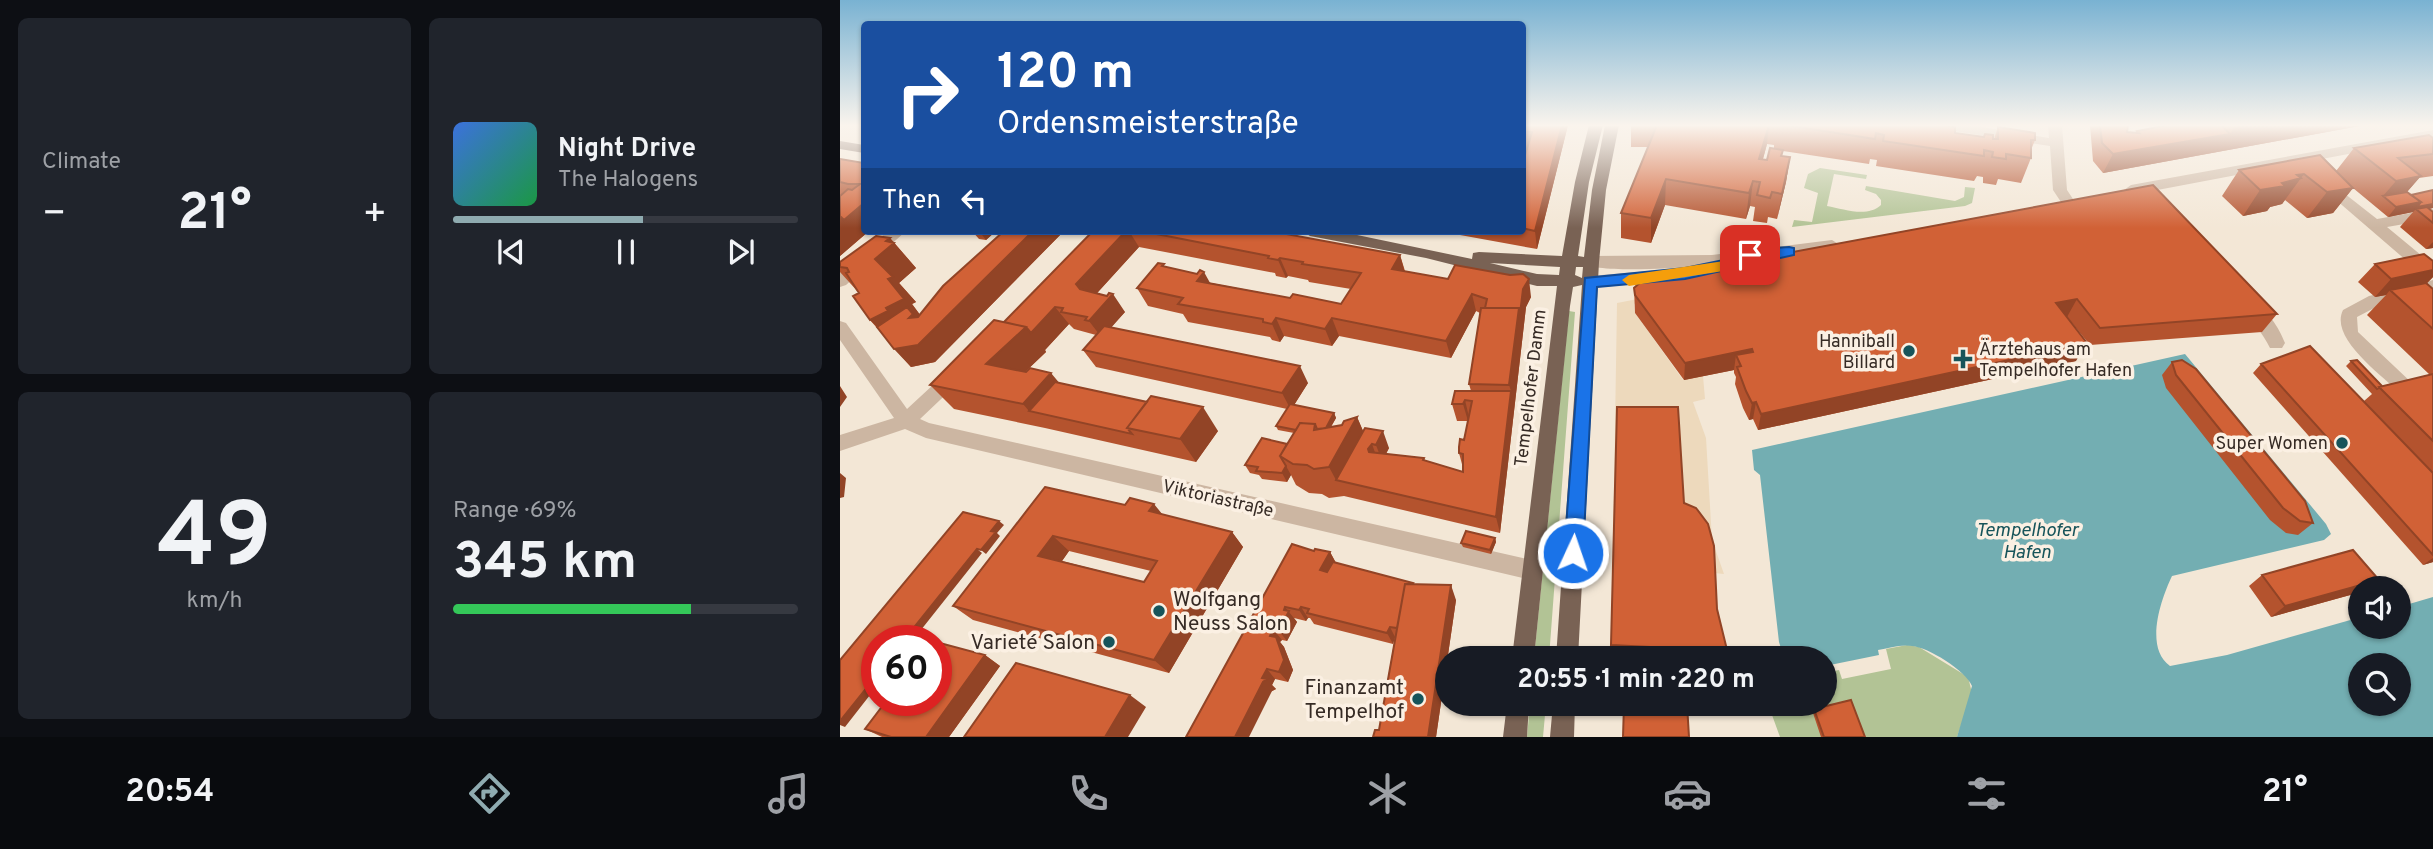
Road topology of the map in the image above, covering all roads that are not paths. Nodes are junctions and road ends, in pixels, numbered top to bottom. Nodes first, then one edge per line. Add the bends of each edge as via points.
1 (1587, 159) edge
2 (1605, 159) edge
3 (2057, 159) edge
4 (2340, 159) edge
5 (2308, 168) junction
6 (2138, 189) junction
7 (2116, 193) edge
8 (2067, 202) edge
9 (2155, 206) edge
10 (2433, 214) edge
11 (2373, 225) junction
12 (893, 235) edge
13 (1331, 235) edge
14 (1842, 243) edge
15 (1567, 272) junction
16 (1590, 272) junction
17 (2433, 274) edge
18 (840, 281) edge
19 (2433, 286) edge
20 (2244, 302) edge
21 (840, 327) edge
22 (2276, 343) dead end
23 (962, 368) edge
24 (2407, 389) edge
25 (906, 421) junction
26 (840, 443) edge
27 (1531, 570) junction
28 (1524, 646) edge
29 (1568, 646) edge
30 (1517, 716) edge
31 (1563, 716) edge
32 (1515, 737) edge
33 (1562, 737) edge

1 - 15 main road, Tempelhofer Damm
2 - 16 main road
3 - 8 street via 2060,191
4 - 5 street
5 - 6 street
5 - 11 street
6 - 7 street
6 - 9 street
10 - 11 street
11 - 17 street
12 - 18 street
13 - 15 main road via 1537,280
14 - 16 street via 1632,280
15 - 16 main road
15 - 27 main road, Tempelhofer Damm
16 - 29 main road
19 - 24 street via 2375,300 2349,314 2351,335
20 - 22 street via 2272,331
21 - 25 street
23 - 25 street
25 - 26 street
25 - 27 street, Viktoriastraße via 926,430
27 - 28 main road, Tempelhofer Damm
30 - 32 main road
31 - 33 main road

